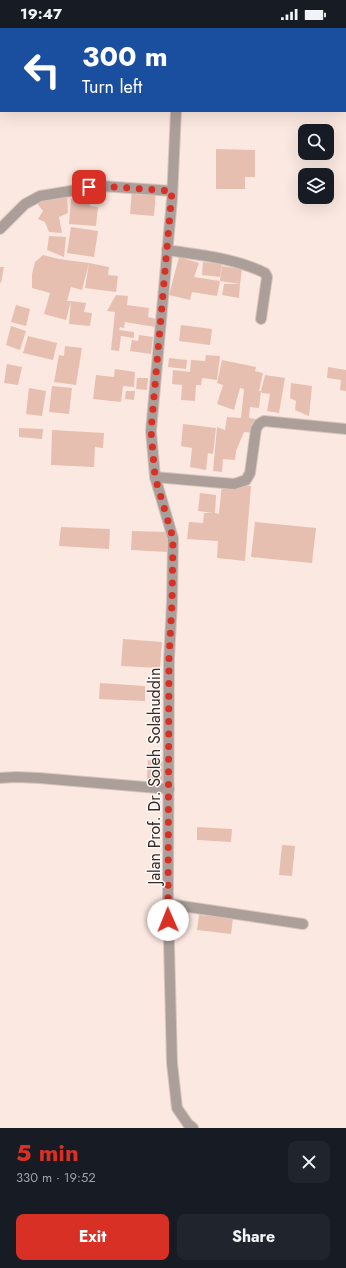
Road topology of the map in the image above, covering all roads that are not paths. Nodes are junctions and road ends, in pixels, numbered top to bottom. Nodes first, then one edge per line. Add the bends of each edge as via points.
1 (176, 112) edge
2 (172, 191) junction
3 (0, 229) edge
4 (167, 250) junction
5 (261, 319) dead end
6 (346, 429) edge
7 (155, 477) junction
8 (0, 778) edge
9 (169, 789) junction
10 (168, 904) junction
11 (303, 924) dead end
12 (192, 1128) edge

1 - 2 street, Jalan Prof. Dr. Soleh Solahuddin
2 - 3 street via 101,186 40,196 25,204
2 - 4 street, Jalan Prof. Dr. Soleh Solahuddin
4 - 5 street via 204,255 265,273 267,277
4 - 7 street, Jalan Prof. Dr. Soleh Solahuddin via 151,431
6 - 7 street via 264,421 256,429 250,473 246,480 234,484
7 - 9 street, Jalan Prof. Dr. Soleh Solahuddin via 173,538 169,659
8 - 9 street via 31,778
9 - 10 street, Jalan Prof. Dr. Soleh Solahuddin
10 - 11 street
10 - 12 street, Jalan Prof. Dr. Soleh Solahuddin via 172,1063 177,1108

